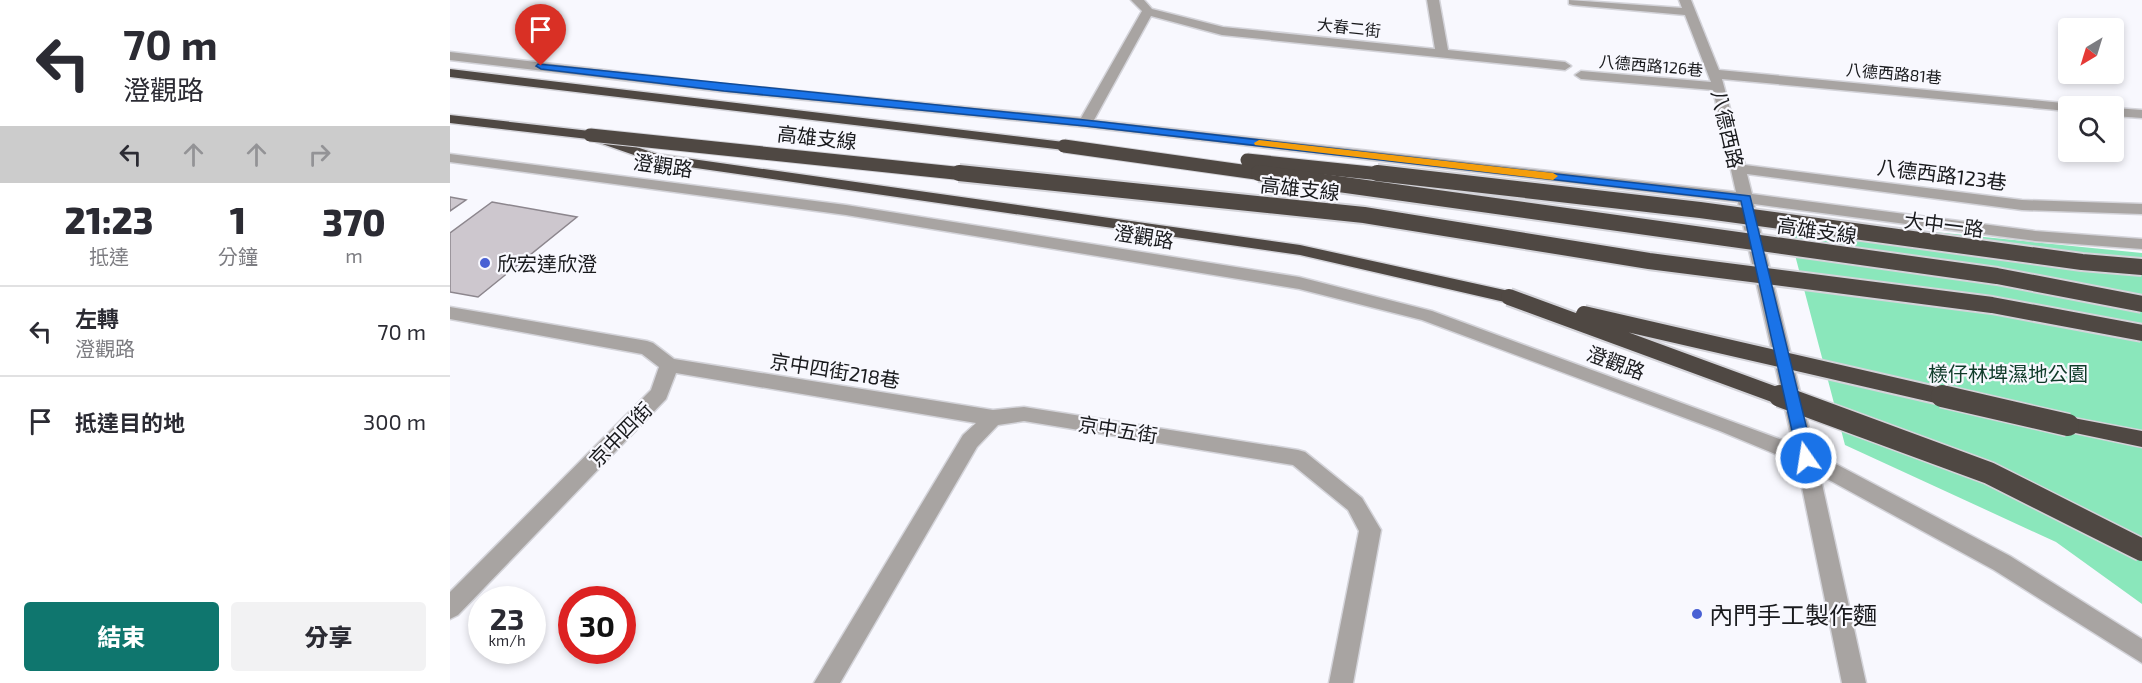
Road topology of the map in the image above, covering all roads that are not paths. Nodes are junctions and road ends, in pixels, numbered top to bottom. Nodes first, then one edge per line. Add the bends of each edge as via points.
1 (1137, 0) edge
2 (1433, 0) edge
3 (1574, 3) dead end
4 (1688, 6) edge
5 (1148, 11) junction
6 (1442, 53) junction
7 (450, 56) edge
8 (1565, 66) dead end
9 (450, 74) edge
10 (1581, 75) dead end
11 (1717, 80) junction
12 (2058, 106) edge
13 (2124, 113) edge
14 (2142, 114) edge
15 (450, 119) edge
16 (1085, 123) junction
17 (590, 135) junction
18 (1064, 146) junction
19 (450, 158) edge
20 (1737, 168) junction
21 (1746, 198) junction
22 (2142, 209) edge
23 (2142, 244) edge
24 (2142, 267) edge
25 (1509, 297) junction
26 (2142, 304) edge
27 (450, 313) edge
28 (2142, 333) edge
29 (669, 366) junction
30 (993, 418) junction
31 (2142, 439) edge
32 (1806, 458) junction
33 (2142, 550) edge
34 (450, 608) edge
35 (2142, 652) edge
36 (826, 683) edge
37 (1341, 683) edge
38 (1854, 683) edge

1 - 5 street, 大春二街
2 - 6 street
3 - 4 street
4 - 11 street, 八德西路
5 - 6 street, 大春二街 via 1222,32
5 - 16 street
6 - 8 street, 大春二街
7 - 16 street via 724,88
9 - 18 highway, 高雄支線
10 - 11 street, 八德西路126巷
11 - 12 street, 八德西路81巷
11 - 20 street, 八德西路
13 - 14 street
15 - 17 highway, 高雄支線
16 - 21 street
17 - 25 highway, bridge via 654,158 1300,250
17 - 28 highway, 高雄支線, bridge via 1364,215 1649,261 1992,305
18 - 24 highway, bridge via 1306,165 1700,210
18 - 26 highway, 高雄支線, bridge via 1997,276
19 - 32 street, 澄觀路 via 846,210 1299,283 1425,315
20 - 21 street, 八德西路
20 - 22 street, 八德西路123巷 via 2022,205
21 - 23 street, 大中一路 via 2035,236
21 - 32 street, 八德西路
25 - 31 highway, bridge
25 - 33 highway, bridge via 1989,473
27 - 29 street via 647,348
29 - 30 street, 京中四街218巷
29 - 34 street, 京中四街 via 659,394
30 - 36 street via 970,441
30 - 37 street, 京中五街 via 1024,414 1298,458 1355,504 1370,530
32 - 35 street via 2002,563
32 - 38 street, 八德西路

